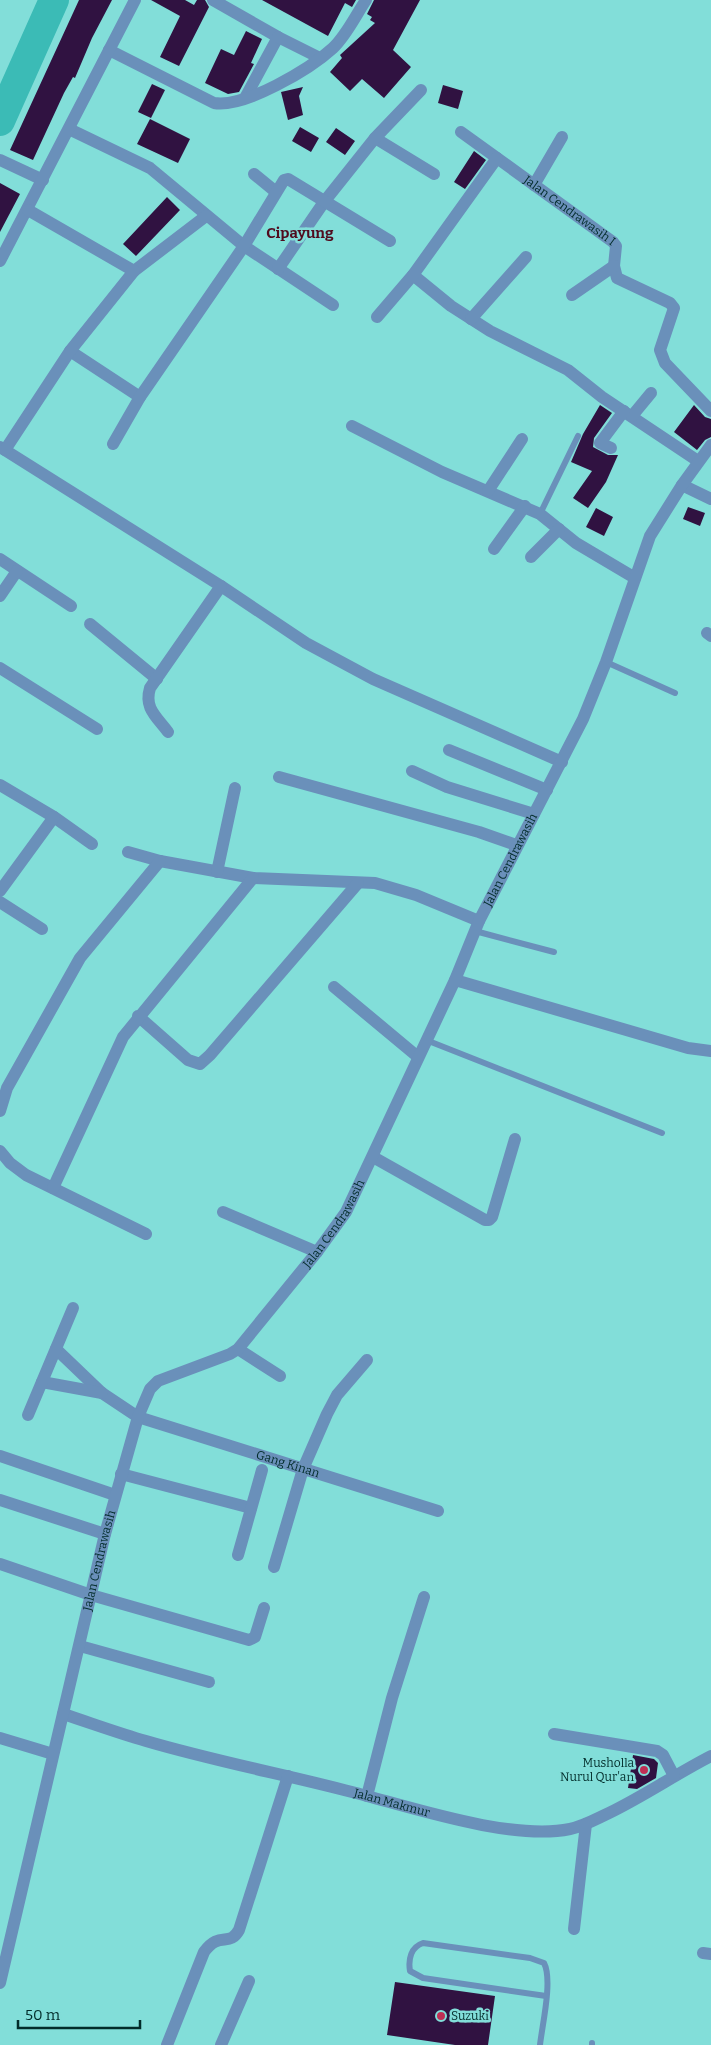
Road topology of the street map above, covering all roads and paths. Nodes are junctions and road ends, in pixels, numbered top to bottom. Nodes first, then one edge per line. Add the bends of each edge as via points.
1 (135, 0) edge
2 (213, 0) edge
3 (366, 0) edge
4 (278, 37) junction
5 (109, 50) junction
6 (320, 58) junction
7 (421, 90) dead end
8 (245, 98) junction
9 (69, 129) junction
10 (461, 132) dead end
11 (562, 137) dead end
12 (375, 138) junction
13 (497, 158) junction
14 (0, 160) edge
15 (254, 174) dead end
16 (434, 174) dead end
17 (43, 180) junction
18 (534, 185) junction
19 (276, 192) junction
20 (324, 202) junction
21 (28, 210) junction
22 (206, 216) junction
23 (390, 241) dead end
24 (244, 246) junction
25 (526, 257) dead end
26 (0, 262) edge
27 (614, 266) junction
28 (278, 269) junction
29 (134, 271) junction
30 (413, 275) junction
31 (572, 295) dead end
32 (333, 305) dead end
33 (377, 317) dead end
34 (471, 319) junction
35 (70, 351) junction
36 (651, 393) dead end
37 (140, 397) junction
38 (711, 411) edge
39 (628, 413) junction
40 (352, 426) dead end
41 (578, 436) dead end
42 (522, 439) dead end
43 (113, 444) dead end
44 (711, 445) edge
45 (2, 448) edge
46 (611, 448) dead end
47 (698, 461) junction
48 (682, 485) junction
49 (488, 491) junction
50 (711, 499) edge
51 (525, 506) junction
52 (540, 514) junction
53 (559, 528) junction
54 (494, 549) dead end
55 (531, 557) dead end
56 (0, 560) edge
57 (17, 571) junction
58 (635, 578) junction
59 (221, 586) junction
60 (0, 596) edge
61 (71, 606) dead end
62 (90, 624) dead end
63 (606, 662) junction
64 (0, 668) edge
65 (157, 679) junction
66 (675, 693) dead end
67 (97, 729) dead end
68 (168, 732) dead end
69 (449, 750) dead end
70 (562, 762) junction
71 (412, 771) dead end
72 (279, 777) dead end
73 (0, 785) edge
74 (235, 788) dead end
75 (547, 790) junction
76 (534, 814) junction
77 (54, 817) junction
78 (92, 844) dead end
79 (516, 845) junction
80 (128, 852) dead end
81 (160, 861) junction
82 (217, 872) junction
83 (253, 878) junction
84 (358, 883) junction
85 (0, 891) edge
86 (0, 902) edge
87 (477, 926) junction
88 (42, 929) dead end
89 (554, 952) dead end
90 (455, 980) junction
91 (334, 987) dead end
92 (138, 1016) junction
93 (426, 1040) junction
94 (711, 1051) edge
95 (418, 1057) junction
96 (4, 1086) edge
97 (0, 1111) edge
98 (662, 1133) dead end
99 (515, 1139) dead end
100 (0, 1151) edge
101 (373, 1157) junction
102 (53, 1188) junction
103 (223, 1212) dead end
104 (146, 1234) dead end
105 (317, 1252) junction
106 (74, 1308) dead end
107 (56, 1349) junction
108 (238, 1349) junction
109 (367, 1360) dead end
110 (280, 1376) dead end
111 (42, 1382) junction
112 (102, 1393) junction
113 (28, 1415) dead end
114 (138, 1417) junction
115 (0, 1456) edge
116 (304, 1469) junction
117 (262, 1470) dead end
118 (121, 1474) junction
119 (115, 1495) junction
120 (0, 1500) edge
121 (251, 1508) junction
122 (438, 1511) dead end
123 (105, 1534) junction
124 (238, 1555) dead end
125 (0, 1564) edge
126 (274, 1568) dead end
127 (91, 1595) junction
128 (424, 1597) dead end
129 (264, 1608) dead end
130 (80, 1646) junction
131 (209, 1682) dead end
132 (63, 1714) junction
133 (554, 1734) dead end
134 (0, 1738) edge
135 (54, 1754) junction
136 (711, 1756) edge
137 (288, 1776) junction
138 (674, 1776) junction
139 (367, 1796) junction
140 (586, 1824) junction
141 (574, 1929) dead end
142 (6, 1931) edge
143 (249, 1981) dead end
144 (0, 1983) edge
145 (546, 1996) junction
146 (167, 2045) edge
147 (221, 2045) edge
148 (540, 2045) edge

1 - 5 street
2 - 4 street
3 - 6 street via 335,46
4 - 6 street
4 - 8 street
5 - 8 street via 214,103 230,104
5 - 9 street
6 - 8 street via 300,73
7 - 12 street
9 - 17 street
9 - 22 street via 150,168
10 - 13 street, Jalan Cendrawasih I
11 - 18 street
12 - 16 street
12 - 20 street
13 - 18 street, Jalan Cendrawasih I
13 - 30 street
14 - 17 street
15 - 19 street
17 - 21 street
18 - 27 street, Jalan Cendrawasih I via 613,242 616,246
19 - 20 street via 284,180 288,180
19 - 24 street
20 - 23 street
20 - 28 street
21 - 26 street
21 - 29 street
22 - 24 street
22 - 29 street
24 - 28 street
24 - 37 street
25 - 34 street
27 - 31 street
27 - 38 street, Jalan Cendrawasih I via 617,278 670,303 674,308 660,355
28 - 32 street
29 - 35 street
30 - 33 street
30 - 34 street
34 - 39 street via 568,370
35 - 37 street
35 - 45 street
36 - 39 street
37 - 43 street
39 - 46 street via 600,443
39 - 47 street
40 - 49 street via 442,472
41 - 52 lane
42 - 49 street
44 - 47 street, Jalan Cendrawasih
45 - 59 street
47 - 48 street, Jalan Cendrawasih
48 - 50 street
48 - 58 street, Jalan Cendrawasih via 650,536
49 - 51 street
51 - 52 street
51 - 54 street
52 - 53 street
53 - 55 street
53 - 58 street via 576,543
56 - 57 street
57 - 60 street
57 - 61 street
58 - 63 street, Jalan Cendrawasih
59 - 65 street
59 - 70 street via 306,643 373,679
62 - 65 street
63 - 66 lane
63 - 70 street, Jalan Cendrawasih
64 - 67 street
65 - 68 street via 147,699
69 - 75 street
70 - 75 street, Jalan Cendrawasih
71 - 76 street via 447,787
72 - 79 street
73 - 77 street
74 - 82 street
75 - 76 street, Jalan Cendrawasih
76 - 79 street, Jalan Cendrawasih
77 - 78 street
77 - 85 street
79 - 87 street, Jalan Cendrawasih
80 - 81 street
81 - 82 street
81 - 96 street via 80,958
82 - 83 street
83 - 84 street
83 - 92 street
84 - 87 street via 375,883 416,895
84 - 92 street via 200,1064 188,1060
86 - 88 street
87 - 89 lane
87 - 90 street, Jalan Cendrawasih
90 - 93 street, Jalan Cendrawasih
90 - 94 street via 688,1048
91 - 95 street
92 - 102 street via 123,1037
93 - 95 street, Jalan Cendrawasih
93 - 98 lane
95 - 101 street, Jalan Cendrawasih
96 - 97 street
99 - 101 street via 489,1220
100 - 102 street via 26,1175
101 - 105 street, Jalan Cendrawasih via 346,1212
102 - 104 street
103 - 105 street
105 - 108 street, Jalan Cendrawasih
106 - 107 street
107 - 111 street
107 - 112 street
108 - 110 street
108 - 114 street, Jalan Cendrawasih via 158,1381 150,1389
109 - 116 street via 337,1395
111 - 112 street
111 - 113 street
112 - 114 street, Gang Kinan
114 - 116 street, Gang Kinan
114 - 118 street, Jalan Cendrawasih
115 - 119 street
116 - 122 street, Gang Kinan
116 - 126 street
117 - 121 street
118 - 119 street, Jalan Cendrawasih
118 - 121 street
119 - 123 street, Jalan Cendrawasih
120 - 123 street
121 - 124 street
123 - 127 street, Jalan Cendrawasih
125 - 127 street
127 - 129 street via 249,1640 255,1637
127 - 130 street, Jalan Cendrawasih
128 - 139 street via 392,1698
130 - 131 street
130 - 132 street, Jalan Cendrawasih
132 - 135 street, Jalan Cendrawasih
132 - 137 street, Jalan Makmur via 146,1742
133 - 138 street via 658,1751
134 - 135 street
135 - 142 street, Jalan Cendrawasih
136 - 138 street, Jalan Makmur
137 - 139 street, Jalan Makmur
137 - 146 street via 236,1937 211,1942 204,1952
138 - 140 street, Jalan Makmur via 643,1796
139 - 140 street, Jalan Makmur via 435,1814 523,1830 554,1832
140 - 141 street
142 - 144 street, Jalan Cendrawasih
143 - 147 street
145 - 145 lane via 423,1978 410,1971 411,1954 416,1945 423,1943 530,1958 544,1963 546,1967
145 - 148 lane

